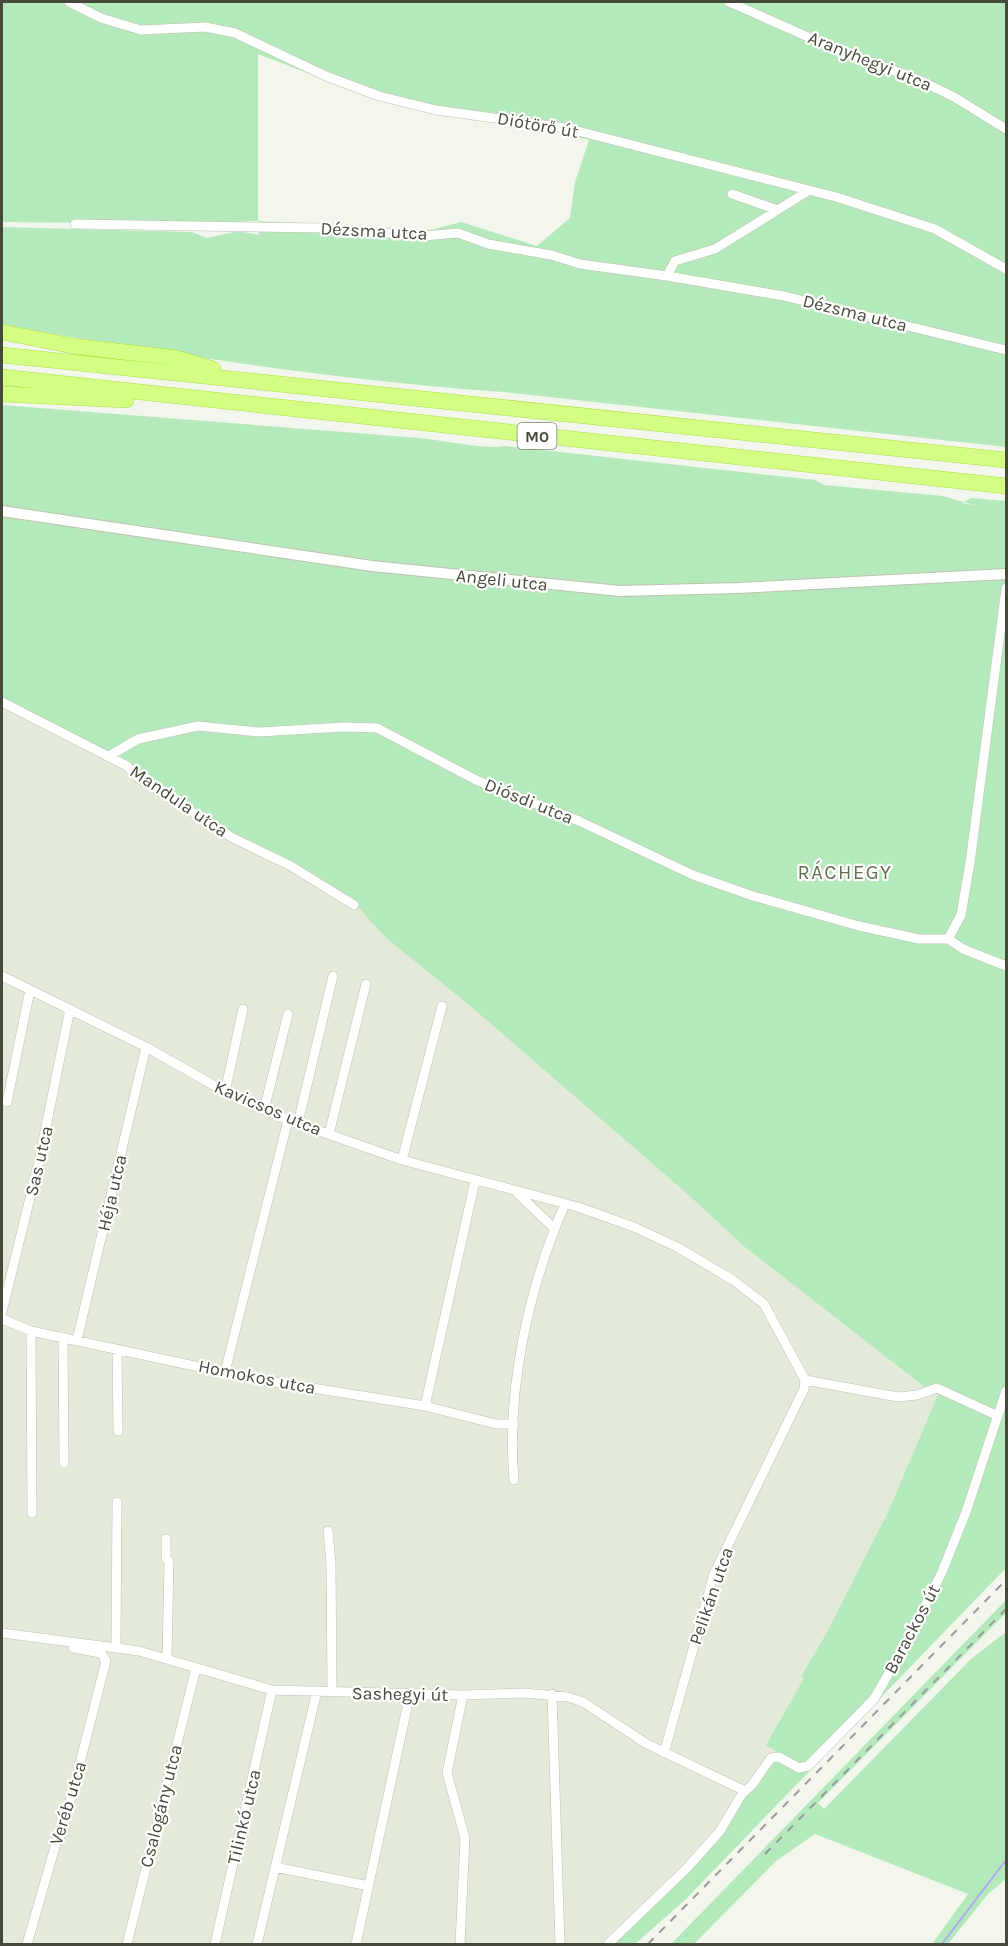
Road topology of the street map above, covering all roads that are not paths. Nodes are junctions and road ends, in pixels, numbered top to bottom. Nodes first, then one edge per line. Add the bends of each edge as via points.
1 (69, 2) edge
2 (729, 2) edge
3 (1006, 129) edge
4 (808, 191) junction
5 (732, 194) dead end
6 (775, 209) junction
7 (75, 224) dead end
8 (1006, 269) edge
9 (667, 276) junction
10 (2, 332) edge
11 (1006, 350) edge
12 (2, 355) edge
13 (2, 377) edge
14 (244, 379) junction
15 (2, 394) edge
16 (165, 394) junction
17 (1006, 460) edge
18 (1006, 486) edge
19 (2, 511) edge
20 (1006, 574) edge
21 (1006, 588) edge
22 (2, 702) edge
23 (109, 756) junction
24 (354, 905) dead end
25 (948, 939) junction
26 (1006, 966) edge
27 (2, 976) edge
28 (333, 976) dead end
29 (366, 984) dead end
30 (30, 990) junction
31 (442, 1006) dead end
32 (70, 1009) junction
33 (243, 1009) dead end
34 (288, 1014) dead end
35 (146, 1047) junction
36 (225, 1092) junction
37 (7, 1102) dead end
38 (264, 1110) junction
39 (293, 1121) junction
40 (328, 1134) junction
41 (402, 1160) junction
42 (475, 1181) junction
43 (516, 1192) junction
44 (542, 1198) junction
45 (565, 1204) junction
46 (537, 1212) junction
47 (554, 1228) junction
48 (2, 1312) edge
49 (2, 1319) edge
50 (31, 1331) junction
51 (63, 1337) junction
52 (77, 1340) junction
53 (117, 1350) junction
54 (225, 1372) junction
55 (805, 1380) junction
56 (1006, 1391) edge
57 (425, 1406) junction
58 (998, 1416) junction
59 (514, 1424) junction
60 (118, 1431) dead end
61 (64, 1463) dead end
62 (514, 1480) dead end
63 (117, 1502) dead end
64 (32, 1513) dead end
65 (328, 1531) dead end
66 (166, 1539) dead end
67 (2, 1633) edge
68 (37, 1639) junction
69 (116, 1648) junction
70 (167, 1658) junction
71 (106, 1661) joint
72 (196, 1668) junction
73 (272, 1690) junction
74 (317, 1691) junction
75 (332, 1692) junction
76 (410, 1694) junction
77 (552, 1694) junction
78 (463, 1695) junction
79 (664, 1753) junction
80 (745, 1791) junction
81 (275, 1868) junction
82 (369, 1886) junction
83 (27, 1944) edge
84 (127, 1944) edge
85 (215, 1944) edge
86 (257, 1944) edge
87 (356, 1944) edge
88 (460, 1944) edge
89 (560, 1944) edge
90 (608, 1944) edge

1 - 4 street, Diótörő út via 131,28 150,31 204,27 235,33 379,96 436,110 566,128
2 - 3 street, Aranyhegyi utca via 840,51 919,80
4 - 6 street
4 - 8 street, Diótörő út via 836,196 935,229
5 - 6 street
6 - 9 street via 716,249 675,261
7 - 9 street, Dézsma utca via 322,228 423,236 458,233 488,244 580,264
9 - 11 street, Dézsma utca via 784,296
10 - 14 highway via 74,346 176,358
12 - 14 highway, M0
13 - 16 highway, M0
14 - 17 highway, M0
15 - 16 highway via 138,401
16 - 18 highway, M0
19 - 20 street, Angeli utca via 372,566 620,591
21 - 25 street via 970,863 961,915
22 - 23 street, Mandula utca
23 - 24 street, Mandula utca via 233,838 291,866
23 - 25 street, Diósdi utca via 138,739 198,726 259,732 377,728 478,780 579,821 693,875 859,926 919,939
25 - 26 street, Diósdi utca via 963,950
27 - 30 street, Kavicsos utca
28 - 39 street
29 - 40 street
30 - 32 street, Kavicsos utca
30 - 37 street
31 - 41 street
32 - 35 street, Kavicsos utca
32 - 48 street, Sas utca via 42,1150
33 - 36 street
34 - 38 street
35 - 36 street, Kavicsos utca
35 - 52 street, Héja utca
36 - 38 street, Kavicsos utca
38 - 39 street, Kavicsos utca
39 - 40 street, Kavicsos utca
39 - 54 street
40 - 41 street, Kavicsos utca
41 - 42 street, Kavicsos utca
42 - 43 street, Kavicsos utca
42 - 57 street
43 - 44 street, Kavicsos utca
43 - 46 street, Kavicsos utca
44 - 45 street, Kavicsos utca
44 - 46 street
45 - 47 street
45 - 55 street, Kavicsos utca via 656,1237 754,1293 764,1304
46 - 47 street, Kavicsos utca
47 - 59 street via 529,1308
49 - 50 street, Homokos utca
50 - 51 street, Homokos utca
50 - 64 street
51 - 52 street, Homokos utca
51 - 61 street
52 - 53 street, Homokos utca
53 - 54 street, Homokos utca
53 - 60 street
54 - 57 street, Homokos utca
55 - 58 street via 898,1398 937,1388
55 - 79 street, Pelikán utca via 714,1574
56 - 58 street, Barackos út
57 - 59 street, Homokos utca via 487,1422
58 - 80 street, Barackos út via 942,1572 881,1689 808,1766 799,1768 779,1757 771,1758
59 - 62 street
63 - 69 street
65 - 75 street
66 - 70 street
67 - 68 street, Sashegyi út
68 - 69 street, Sashegyi út
68 - 71 street, Sashegyi út via 45,1644 101,1653
69 - 70 street, Sashegyi út
70 - 72 street, Sashegyi út
71 - 83 street, Veréb utca via 62,1833
72 - 73 street, Sashegyi út
72 - 84 street, Csalogány utca
73 - 74 street, Sashegyi út
73 - 85 street, Tilinkó utca
74 - 75 street, Sashegyi út
74 - 81 street
75 - 76 street, Sashegyi út
76 - 78 street, Sashegyi út via 452,1690
76 - 82 street
77 - 78 street, Sashegyi út
77 - 79 street, Sashegyi út via 583,1702
77 - 89 street
78 - 88 street via 447,1773 465,1838
79 - 80 street, Sashegyi út
80 - 90 street via 720,1831 687,1868
81 - 82 street
81 - 86 street
82 - 87 street

